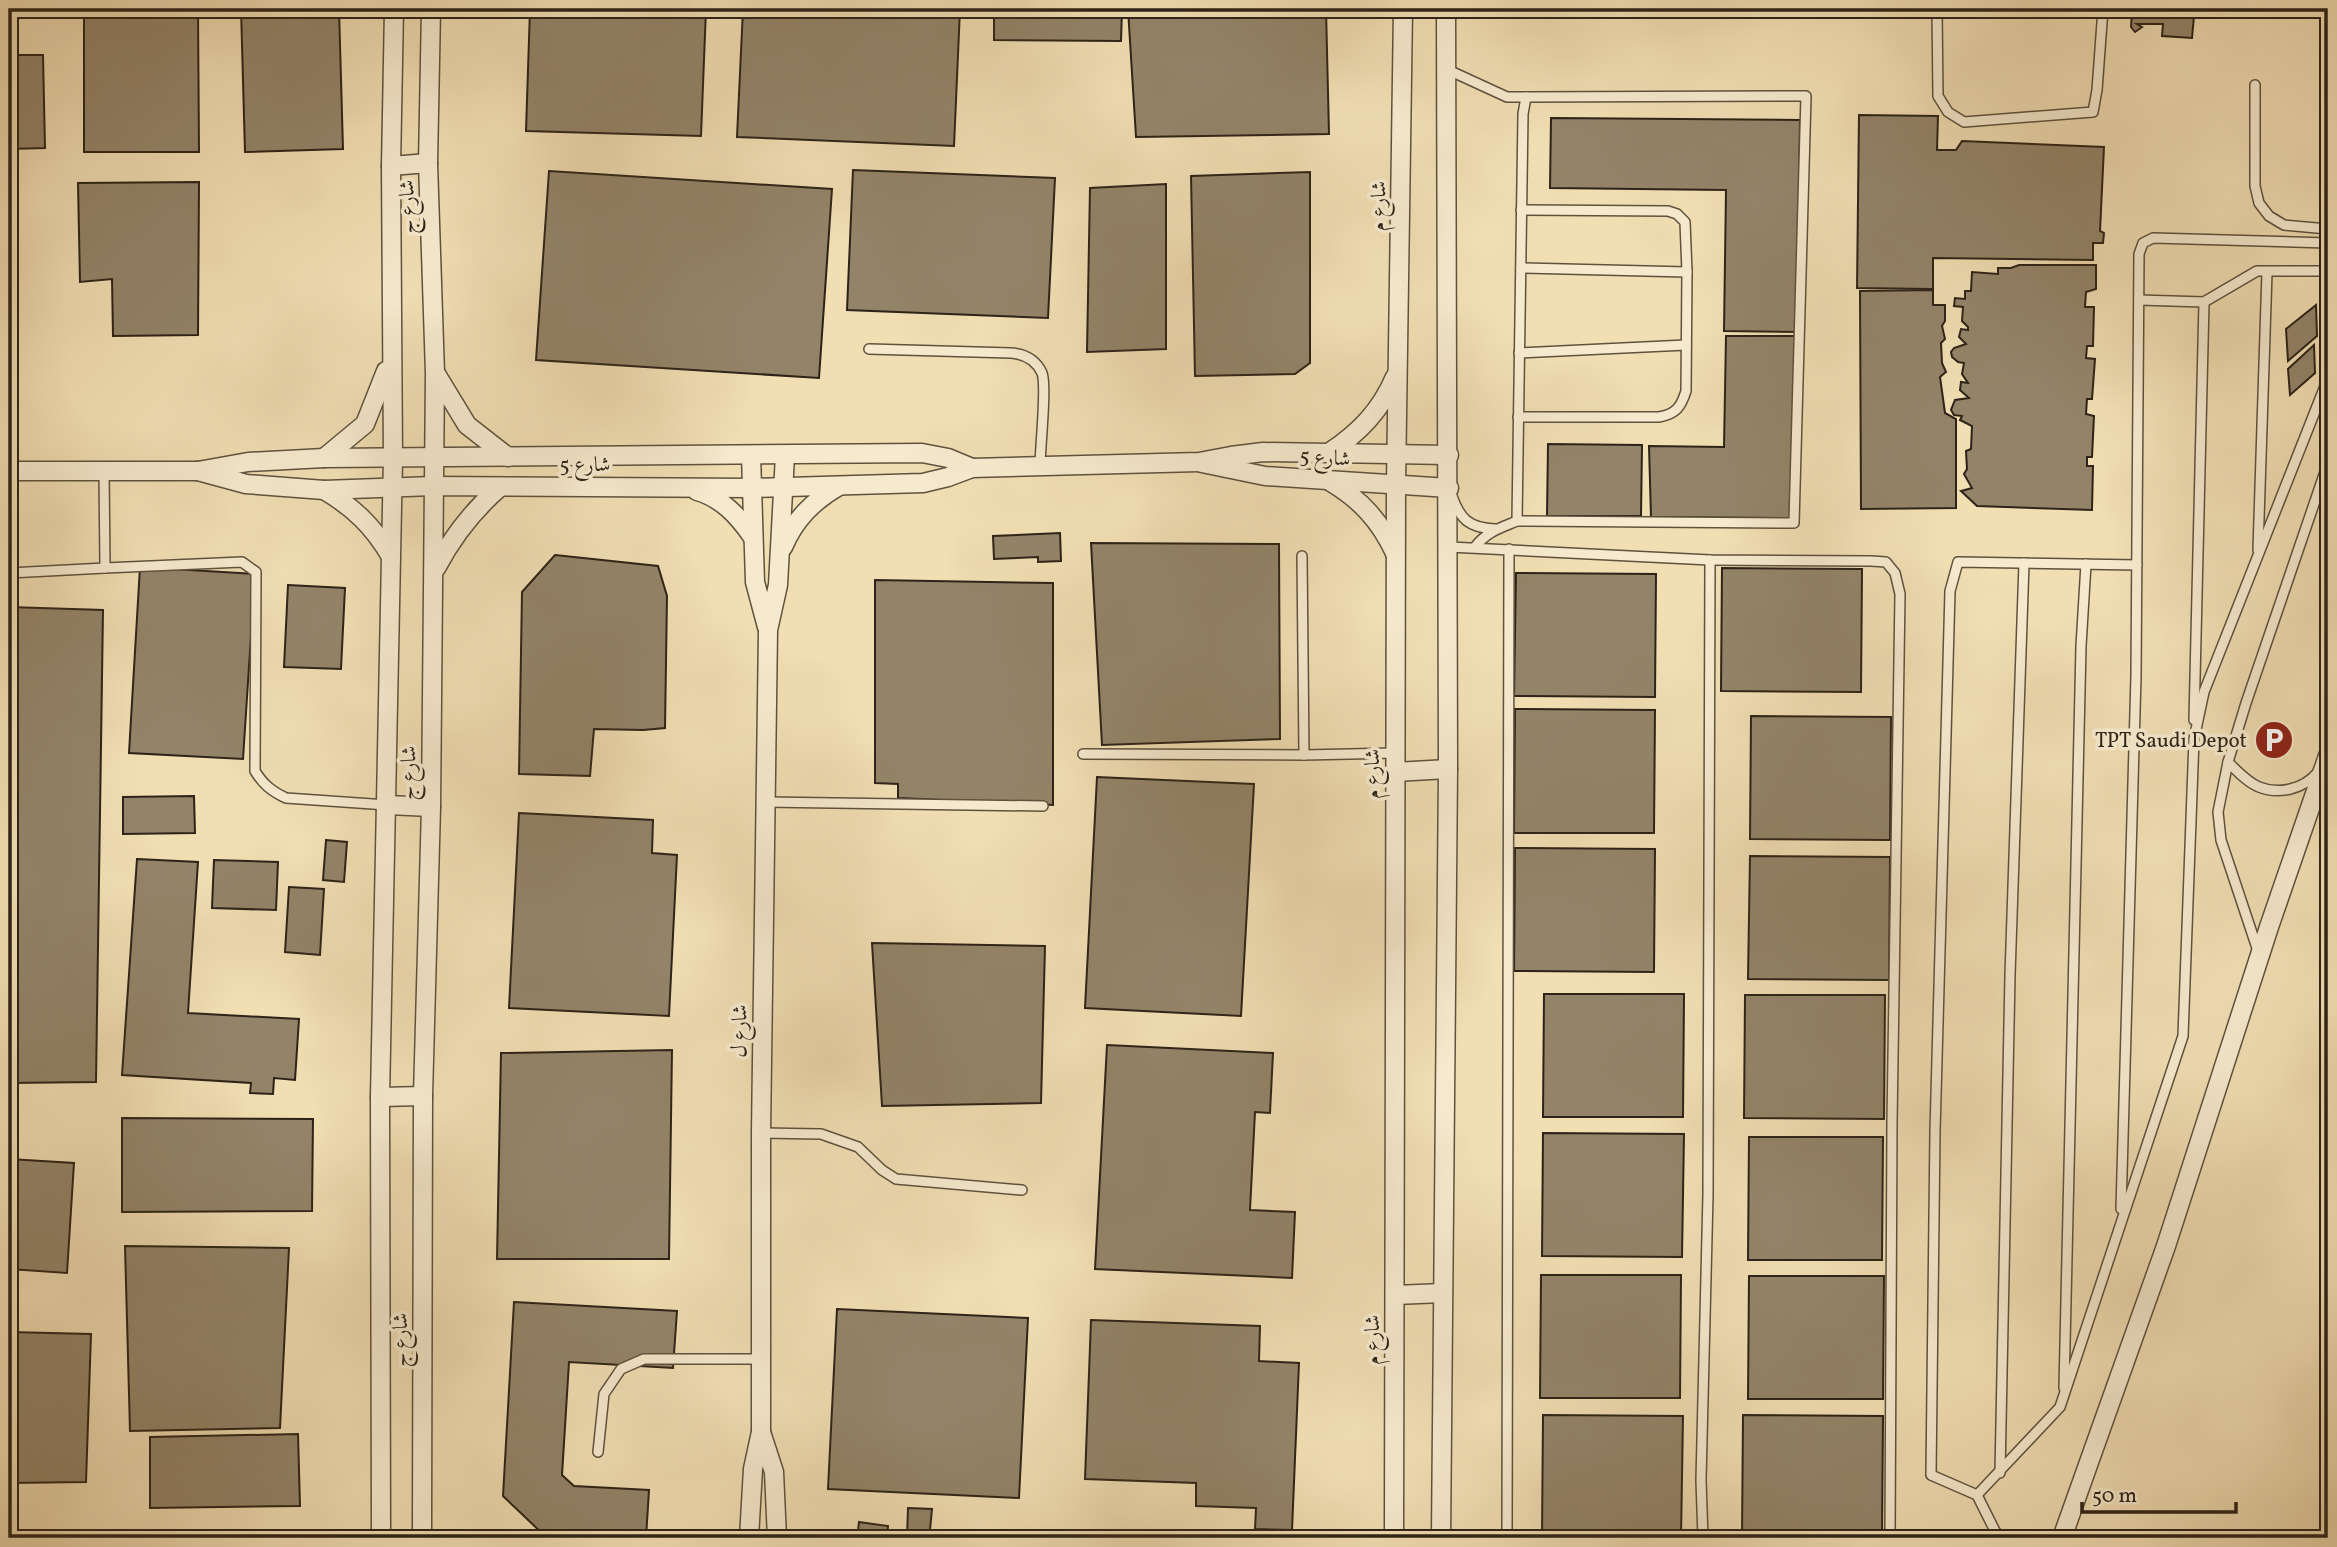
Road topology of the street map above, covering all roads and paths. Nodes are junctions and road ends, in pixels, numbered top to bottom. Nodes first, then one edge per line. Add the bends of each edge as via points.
1 (394, 9) edge
2 (431, 9) edge
3 (1403, 9) edge
4 (1446, 9) edge
5 (1937, 9) edge
6 (2103, 9) edge
7 (1446, 69) junction
8 (2255, 85) dead end
9 (1526, 97) junction
10 (428, 163) junction
11 (391, 166) junction
12 (1521, 210) junction
13 (2328, 229) edge
14 (2328, 243) edge
15 (1521, 268) junction
16 (1687, 272) junction
17 (2267, 272) junction
18 (2138, 300) junction
19 (2204, 302) junction
20 (1686, 345) junction
21 (869, 349) dead end
22 (1519, 353) junction
23 (391, 358) junction
24 (1398, 371) junction
25 (435, 373) junction
26 (1518, 417) junction
27 (1329, 452) junction
28 (1396, 453) junction
29 (751, 455) junction
30 (785, 455) junction
31 (1449, 455) junction
32 (508, 457) junction
33 (324, 458) junction
34 (393, 458) junction
35 (433, 458) junction
36 (1199, 462) junction
37 (2328, 463) edge
38 (1040, 466) junction
39 (972, 468) junction
40 (9, 471) edge
41 (104, 471) junction
42 (198, 471) junction
43 (1328, 481) junction
44 (841, 485) junction
45 (1396, 485) junction
46 (433, 486) junction
47 (680, 486) junction
48 (500, 487) junction
49 (392, 488) junction
50 (750, 488) junction
51 (782, 488) junction
52 (1449, 488) junction
53 (324, 490) junction
54 (1517, 521) junction
55 (1497, 529) junction
56 (753, 537) junction
57 (1449, 547) junction
58 (1475, 547) junction
59 (1509, 549) junction
60 (780, 553) junction
61 (1302, 556) dead end
62 (391, 557) junction
63 (1397, 557) junction
64 (1710, 559) junction
65 (2258, 559) junction
66 (2024, 563) junction
67 (2087, 564) junction
68 (2137, 565) junction
69 (105, 568) junction
70 (434, 571) junction
71 (9, 573) edge
72 (768, 630) junction
73 (2194, 740) junction
74 (1395, 752) junction
75 (1083, 754) dead end
76 (1304, 755) junction
77 (2327, 759) edge
78 (2228, 762) junction
79 (1448, 769) junction
80 (1395, 772) junction
81 (765, 802) junction
82 (387, 805) junction
83 (1043, 806) dead end
84 (430, 807) junction
85 (2259, 956) junction
86 (423, 1096) junction
87 (380, 1097) junction
88 (761, 1133) junction
89 (1022, 1190) dead end
90 (2121, 1220) junction
91 (1443, 1293) junction
92 (1395, 1295) junction
93 (761, 1359) junction
94 (2063, 1398) junction
95 (761, 1432) junction
96 (598, 1452) dead end
97 (2000, 1473) junction
98 (1977, 1495) junction
99 (1395, 1508) junction
100 (382, 1515) junction
101 (425, 1533) edge
102 (372, 1538) edge
103 (381, 1538) edge
104 (749, 1538) edge
105 (777, 1538) edge
106 (1380, 1538) edge
107 (1394, 1538) edge
108 (1441, 1538) edge
109 (1507, 1538) edge
110 (1703, 1538) edge
111 (1890, 1538) edge
112 (2001, 1538) edge
113 (2062, 1538) edge

1 - 11 street, شارع ج
2 - 10 street, شارع ج
3 - 24 street, شارع م
4 - 7 street
5 - 6 lane via 1938,96 1948,112 1964,122 2093,112
7 - 9 lane via 1507,97
7 - 31 street
8 - 13 lane via 2259,202 2269,216 2284,225
9 - 12 lane
9 - 54 lane via 1806,96 1794,523
10 - 11 street
10 - 25 street, شارع ج
11 - 23 street, شارع ج
12 - 15 lane
12 - 16 lane via 1678,214 1685,222
14 - 18 lane via 2153,238 2143,243 2138,254
15 - 16 lane
15 - 22 lane
16 - 20 lane
17 - 19 lane via 2256,271
17 - 65 lane
17 - 65 lane via 2327,271 2327,381
18 - 19 lane
18 - 68 lane
19 - 73 lane
20 - 22 lane
20 - 26 lane via 1686,391 1672,415
21 - 38 lane via 1012,353 1032,360 1044,380
22 - 26 lane
23 - 33 street via 365,424
23 - 34 street, شارع ج
24 - 27 street via 1371,418 1352,438
24 - 28 street, شارع م
25 - 32 street via 467,425
25 - 35 street, شارع ج
26 - 54 lane
27 - 28 street, شارع 5
27 - 36 street, شارع 5 via 1247,454
28 - 31 street, شارع 5
28 - 45 street, شارع م
29 - 30 street, شارع 5
29 - 32 street, شارع 5
29 - 50 street, شارع ل
30 - 39 street, شارع 5 via 922,453
30 - 51 street, شارع ل
31 - 52 street
32 - 35 street, شارع 5
33 - 34 street, شارع 5
33 - 42 street, شارع 5 via 248,461
34 - 35 street, شارع 5
34 - 49 street, شارع ج
35 - 46 street, شارع ج
36 - 38 street, شارع 5
36 - 43 street, شارع 5 via 1248,474
37 - 78 lane
38 - 39 street, شارع 5
39 - 44 street, شارع 5 via 923,483
40 - 41 street, شارع 5
41 - 42 street, شارع 5
41 - 69 lane
42 - 53 street, شارع 5 via 246,484
43 - 45 street, شارع 5
43 - 63 street via 1370,512
44 - 51 street, شارع 5
44 - 60 street via 804,513
45 - 52 street, شارع 5
45 - 63 street, شارع م
46 - 48 street, شارع 5
46 - 49 street, شارع 5
46 - 70 street, شارع ج
47 - 48 street, شارع 5
47 - 50 street, شارع 5
47 - 56 street via 723,502
48 - 70 street via 467,518
49 - 53 street, شارع 5
49 - 62 street, شارع ج
50 - 51 street, شارع 5
50 - 56 street, شارع ل
51 - 60 street, شارع ل
52 - 55 lane via 1463,519
52 - 57 street
53 - 62 street via 363,518
54 - 55 lane
55 - 58 lane
56 - 72 street, شارع ل via 755,582
57 - 58 lane
57 - 79 street
58 - 59 lane
59 - 64 lane
59 - 109 lane
60 - 72 street, شارع ل
61 - 76 lane
62 - 82 street, شارع ج
63 - 74 street, شارع م
64 - 110 lane
64 - 111 lane via 1886,562 1895,573 1900,594
65 - 73 lane via 2204,692
66 - 67 lane
66 - 97 lane
66 - 98 lane via 1958,562 1950,591 1930,1475
67 - 68 lane
67 - 94 lane via 2081,646
68 - 90 lane
69 - 71 lane
69 - 82 lane via 242,562 251,567 256,572 255,771 262,782 286,797
70 - 84 street, شارع ج
72 - 81 street, شارع ل
73 - 90 lane via 2183,1036
74 - 76 lane
74 - 80 street, شارع م
75 - 76 lane
77 - 78 lane via 2313,778 2297,788 2278,791 2259,787
77 - 85 street
78 - 85 lane via 2218,812 2221,840
79 - 80 street
79 - 91 street
80 - 92 street, شارع م
81 - 83 lane
81 - 88 street, شارع ل
82 - 84 street
82 - 87 street, شارع ج
84 - 86 street, شارع ج
85 - 113 street via 2166,1246
86 - 87 street
86 - 101 street, شارع ج
87 - 100 street, شارع ج
88 - 89 lane via 821,1134 858,1147 895,1179
88 - 93 street, شارع ل
90 - 94 lane
91 - 92 street
91 - 108 street
92 - 99 street, شارع م
93 - 95 street, شارع ل
93 - 96 lane via 644,1359 621,1368 604,1394
94 - 97 lane
95 - 104 street, شارع ل via 753,1469
95 - 105 street, شارع ل via 774,1472
97 - 98 lane
98 - 112 lane
99 - 106 street
99 - 107 street, شارع م
100 - 102 street
100 - 103 street, شارع ج

